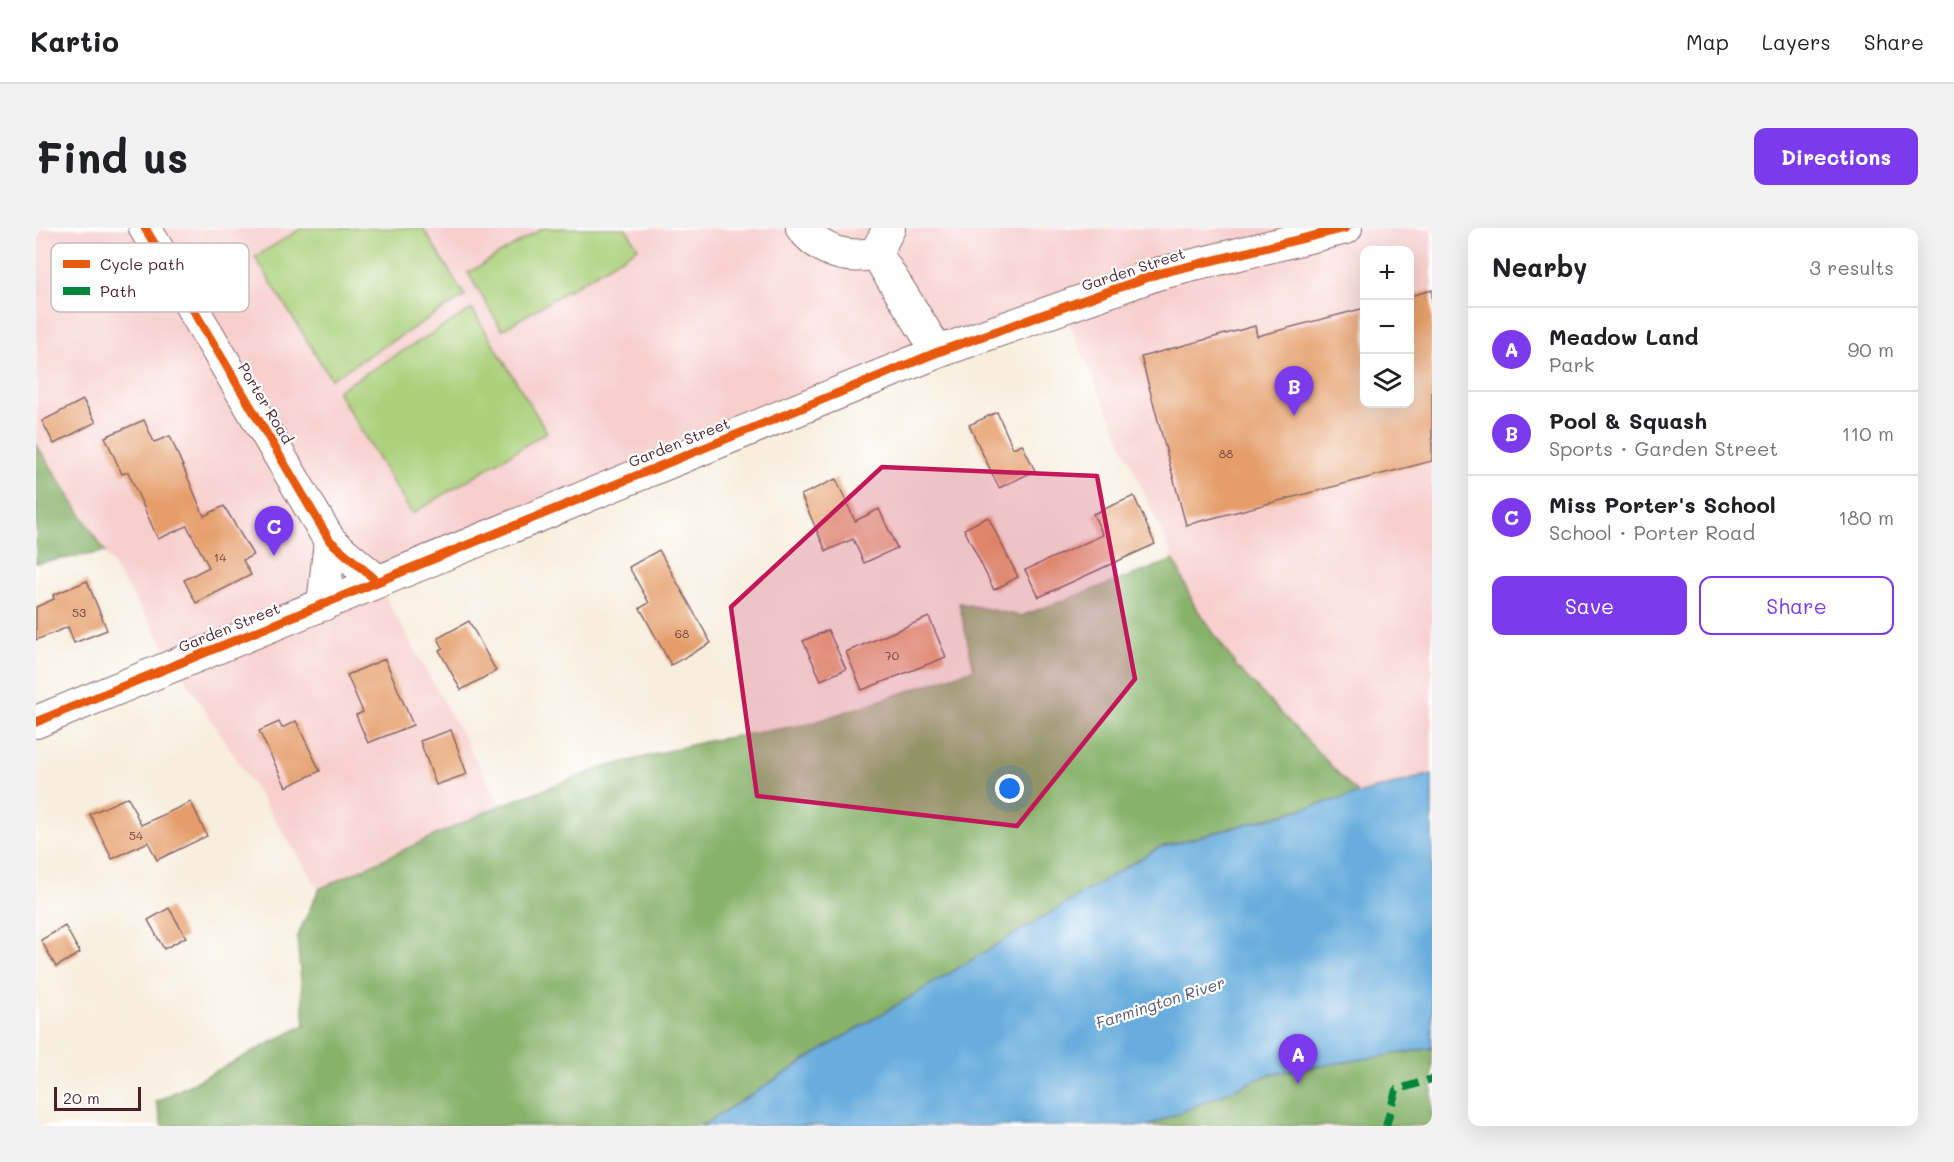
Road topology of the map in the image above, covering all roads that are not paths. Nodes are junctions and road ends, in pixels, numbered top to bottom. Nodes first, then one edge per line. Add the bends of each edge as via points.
1 (145, 228) edge
2 (802, 228) edge
3 (1346, 228) edge
4 (883, 241) edge
5 (154, 243) edge
6 (194, 312) edge
7 (938, 352) junction
8 (330, 542) junction
9 (377, 582) junction
10 (323, 604) junction
11 (36, 722) edge

1 - 5 street, Porter Road
2 - 4 street via 825,249 851,257
3 - 7 street, Garden Street via 1157,274
4 - 7 street
6 - 8 street, Porter Road
7 - 9 street, Garden Street
8 - 9 street, Porter Road
8 - 10 street
9 - 10 street, Garden Street
10 - 11 street, Garden Street

